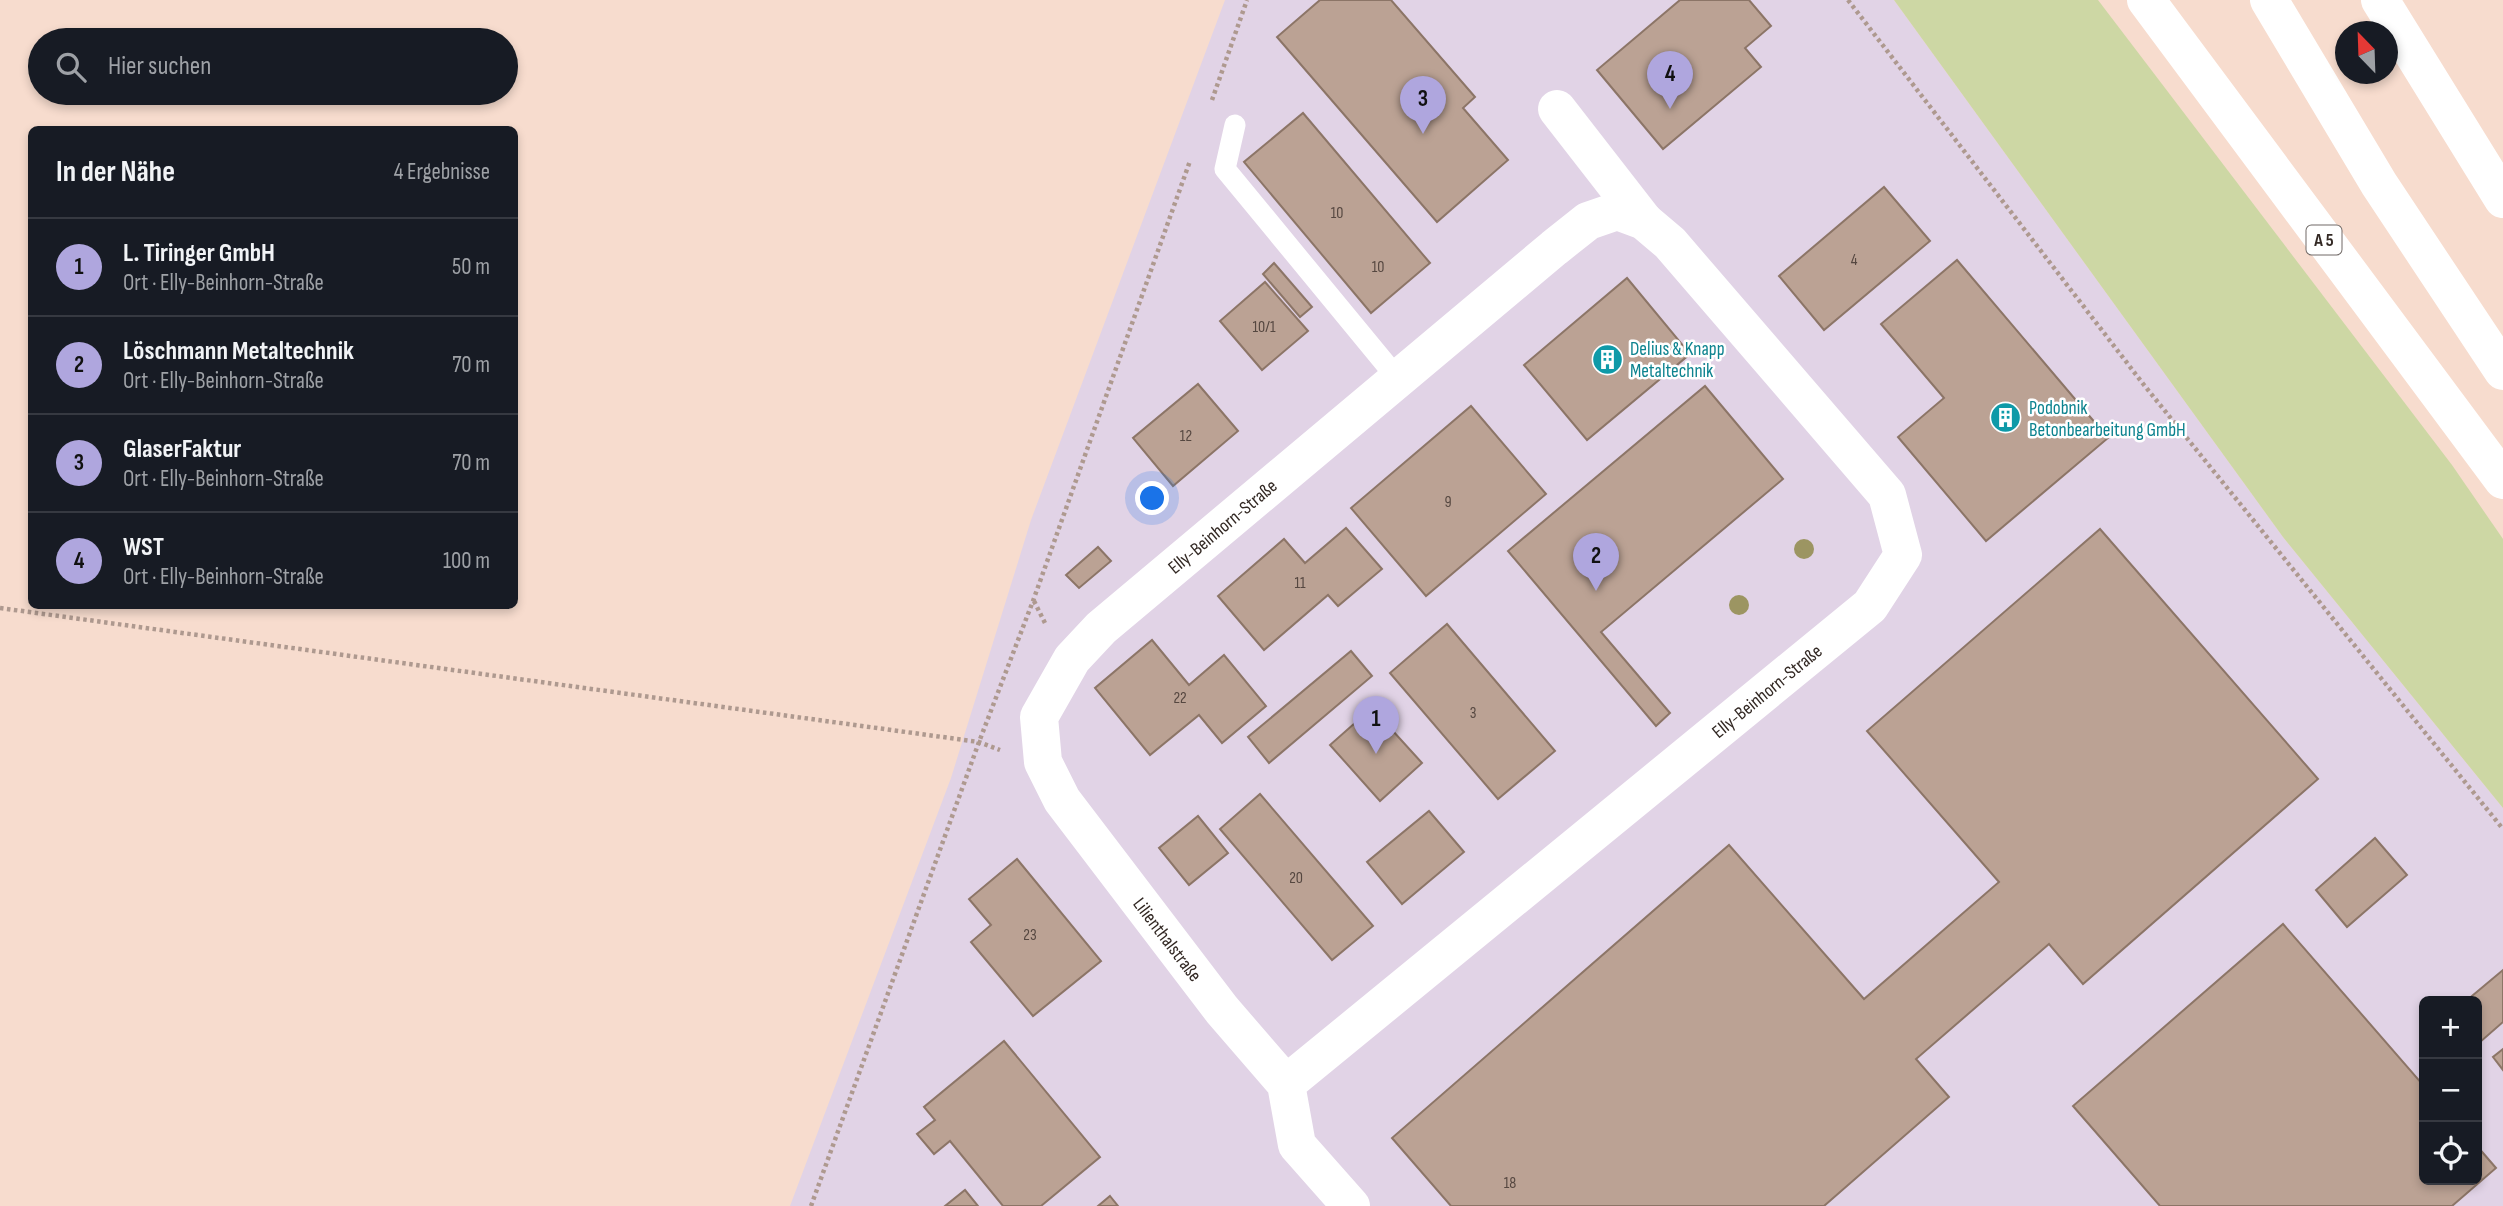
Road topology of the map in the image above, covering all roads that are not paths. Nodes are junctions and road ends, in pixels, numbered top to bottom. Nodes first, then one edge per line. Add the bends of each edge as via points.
1 (2146, 0) edge
2 (2269, 0) edge
3 (2380, 0) edge
4 (1557, 109) dead end
5 (1235, 125) dead end
6 (2503, 200) edge
7 (1644, 221) junction
8 (2503, 371) edge
9 (1398, 379) junction
10 (2503, 480) edge
11 (1072, 659) joint
12 (1286, 1084) junction
13 (1351, 1206) edge

1 - 10 main road, A 5
2 - 8 main road via 2379,184
3 - 6 main road
4 - 7 main road, Elly-Beinhorn-Straße
5 - 9 lane via 1224,169
7 - 9 main road, Elly-Beinhorn-Straße via 1617,211 1588,221
7 - 12 main road, Elly-Beinhorn-Straße via 1670,243 1887,495 1903,555 1870,606
9 - 11 main road, Elly-Beinhorn-Straße via 1101,628
11 - 12 main road, Lilienthalstraße via 1039,717 1043,762 1062,800 1222,1010
12 - 13 main road via 1297,1145

